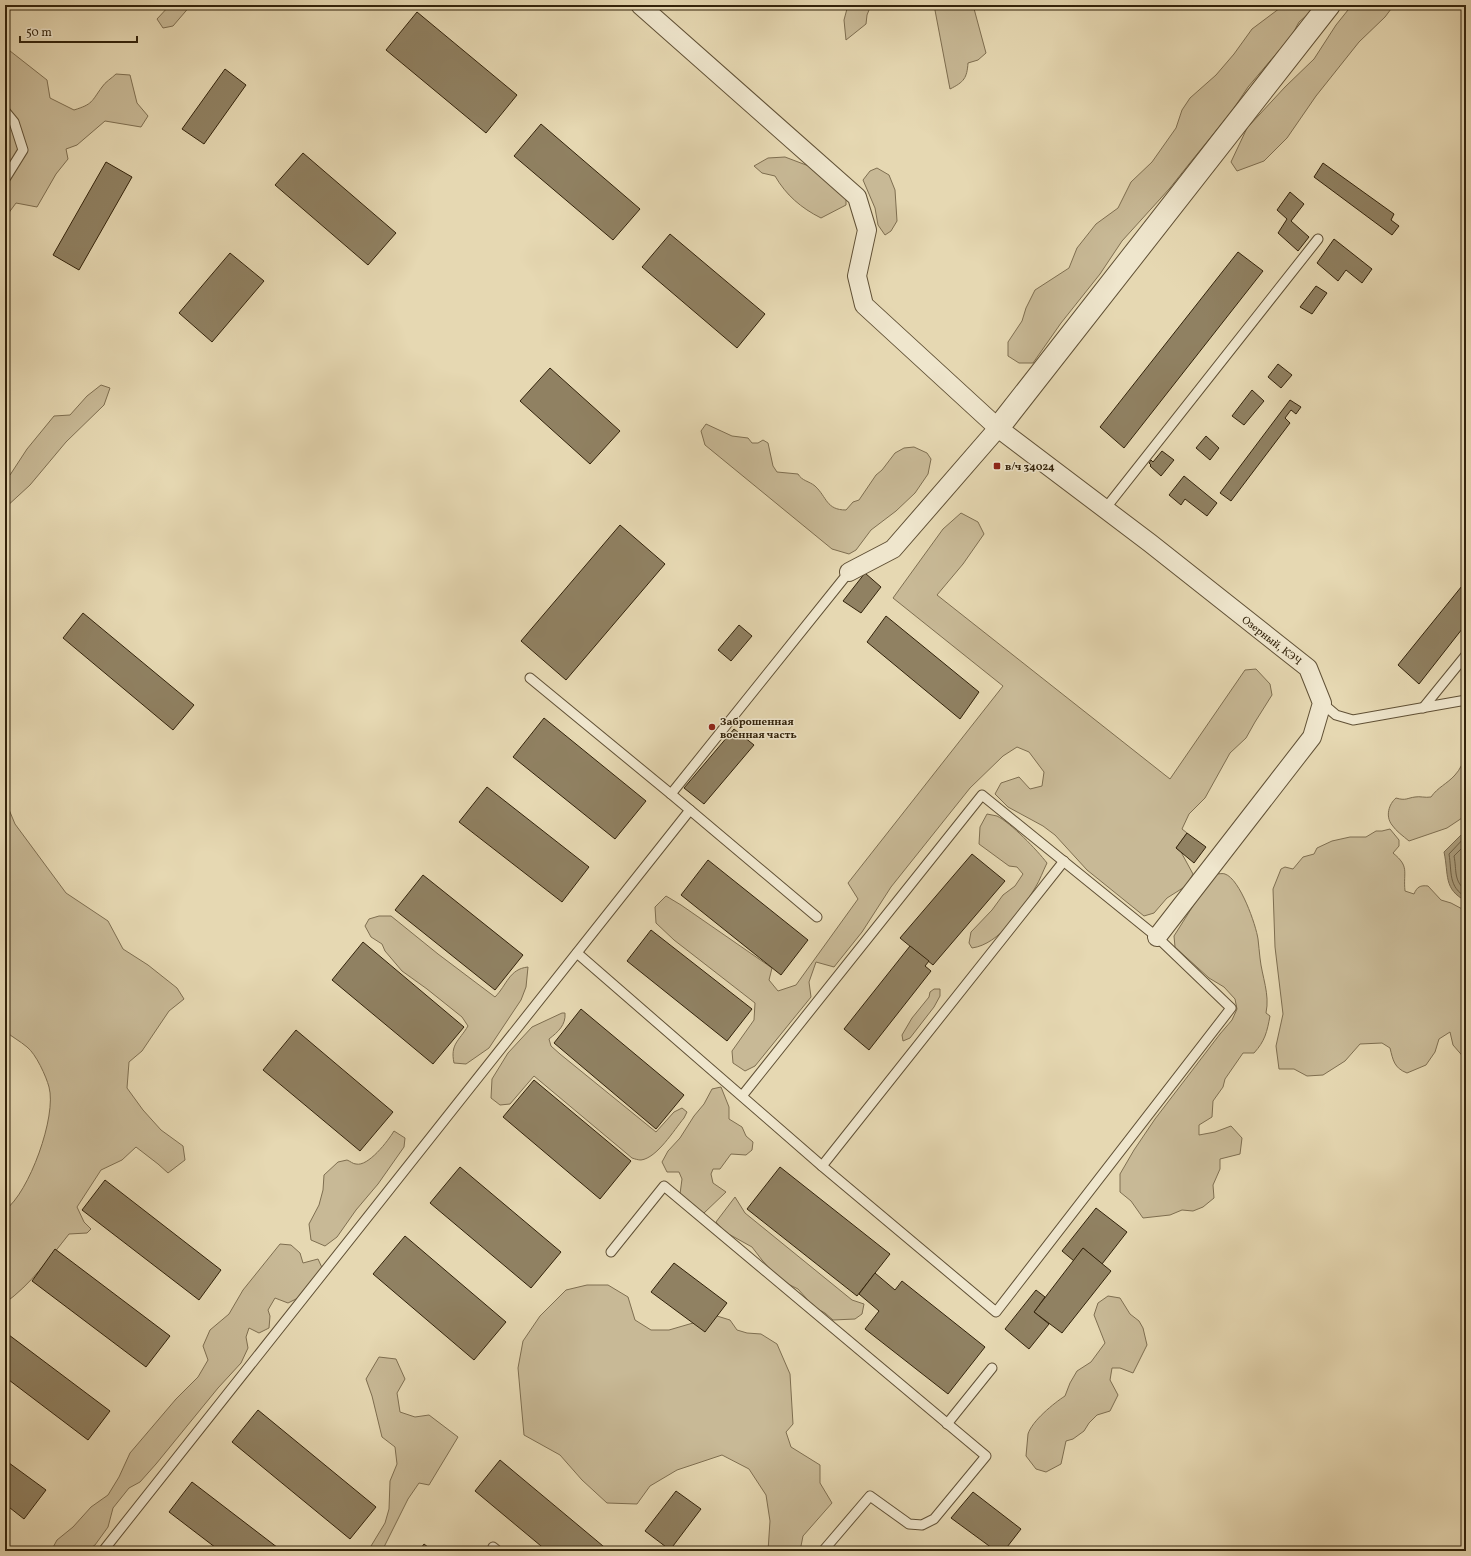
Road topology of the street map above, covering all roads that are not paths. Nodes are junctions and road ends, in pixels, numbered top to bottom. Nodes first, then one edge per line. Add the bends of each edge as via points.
1 (640, 5) edge
2 (1329, 5) edge
3 (5, 111) edge
4 (5, 179) edge
5 (1318, 239) dead end
6 (998, 428) junction
7 (1105, 509) junction
8 (850, 572) joint
9 (1466, 655) edge
10 (530, 678) dead end
11 (1466, 700) edge
12 (1322, 703) junction
13 (1423, 708) junction
14 (671, 794) junction
15 (690, 810) junction
16 (1064, 861) junction
17 (817, 917) dead end
18 (1157, 938) junction
19 (577, 952) junction
20 (742, 1096) junction
21 (822, 1166) junction
22 (611, 1252) dead end
23 (992, 1368) dead end
24 (947, 1424) junction
25 (103, 1551) edge
26 (823, 1551) edge

1 - 6 street, Озерный, КЭЧ via 857,197 867,230 857,276 864,305
2 - 6 street
3 - 4 lane via 14,122 23,150
5 - 7 lane
6 - 7 street, Озерный, КЭЧ
6 - 8 street via 893,549
7 - 12 street, Озерный, КЭЧ via 1308,668
8 - 14 lane
9 - 13 lane
10 - 14 lane
11 - 13 lane
12 - 13 lane via 1336,715 1353,720
12 - 18 street via 1312,737
14 - 15 lane
15 - 17 lane
15 - 19 lane
16 - 18 lane
16 - 20 lane via 982,795
16 - 21 lane
18 - 21 lane via 1231,1008 996,1312
19 - 20 lane
19 - 25 lane
20 - 21 lane
22 - 24 lane via 664,1186
23 - 24 lane
24 - 26 lane via 986,1456 934,1518 922,1524 909,1524 870,1496

